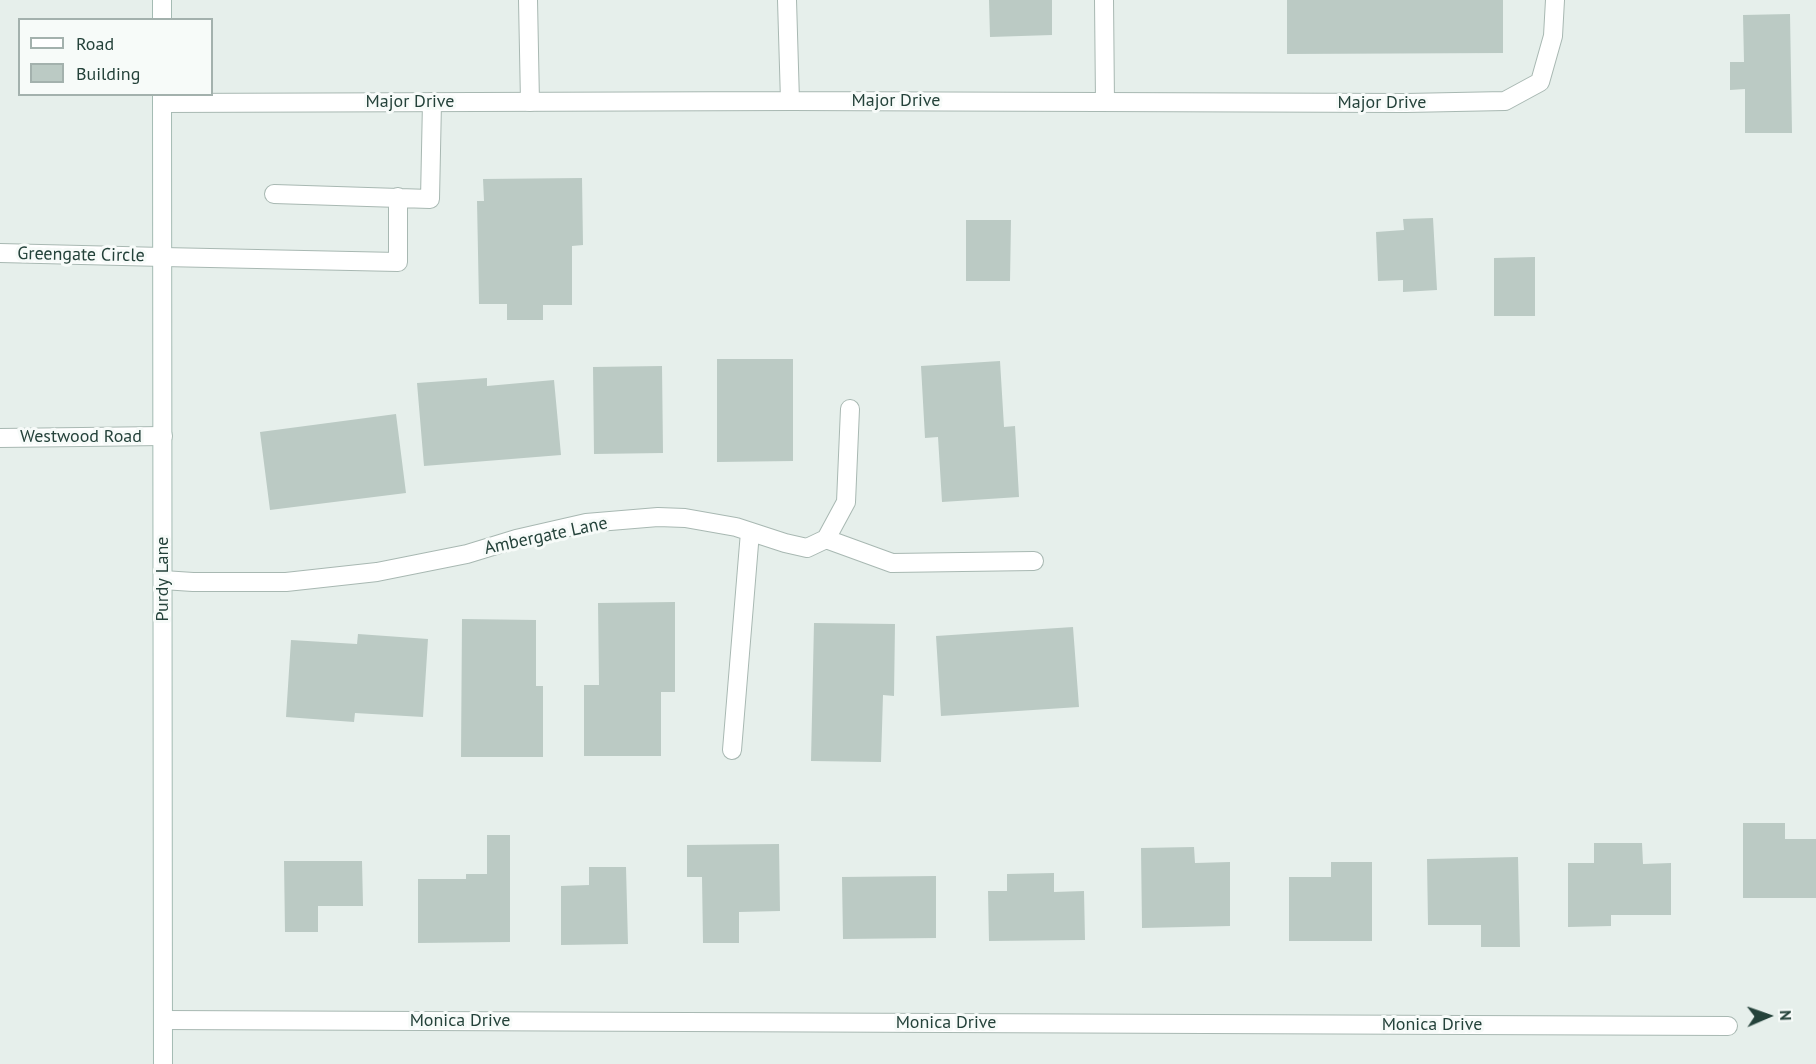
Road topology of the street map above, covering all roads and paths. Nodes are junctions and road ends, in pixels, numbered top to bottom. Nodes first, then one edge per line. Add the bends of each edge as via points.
1 (162, 0) edge
2 (528, 0) edge
3 (787, 0) edge
4 (1104, 0) edge
5 (1555, 0) edge
6 (162, 18) edge
7 (162, 99) edge
8 (790, 101) junction
9 (432, 102) junction
10 (530, 102) junction
11 (1105, 102) junction
12 (274, 194) dead end
13 (398, 197) junction
14 (0, 253) edge
15 (163, 257) junction
16 (850, 409) dead end
17 (163, 436) junction
18 (0, 438) edge
19 (750, 532) junction
20 (826, 539) junction
21 (1034, 561) dead end
22 (163, 580) junction
23 (732, 750) dead end
24 (163, 1020) junction
25 (1728, 1026) dead end
26 (164, 1064) edge

1 - 6 street
2 - 10 street
3 - 8 street
4 - 11 street
5 - 11 street, Major Drive via 1553,36 1540,82 1504,101
7 - 9 street, Major Drive
7 - 15 street, Purdy Lane
8 - 10 street, Major Drive
8 - 11 street, Major Drive
9 - 10 street, Major Drive
9 - 13 street via 429,199
12 - 13 street
13 - 15 street, Greengate Circle via 398,262
14 - 15 street, Greengate Circle
15 - 17 street, Purdy Lane
16 - 20 street via 846,502
17 - 18 street, Westwood Road
17 - 22 street, Purdy Lane
19 - 20 street, Ambergate Lane via 807,548
19 - 22 street, Ambergate Lane via 685,518 657,517 586,524 377,572 286,582
19 - 23 street
20 - 21 street via 892,563
22 - 24 street, Purdy Lane
24 - 25 street, Monica Drive
24 - 26 street, Purdy Lane

